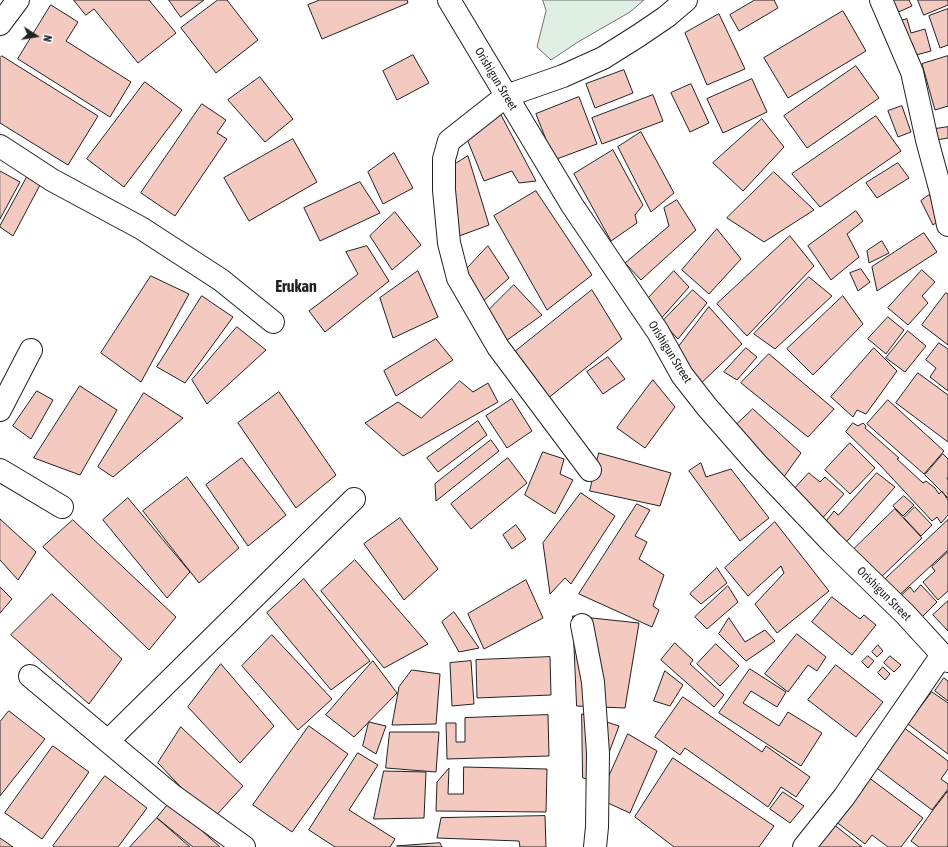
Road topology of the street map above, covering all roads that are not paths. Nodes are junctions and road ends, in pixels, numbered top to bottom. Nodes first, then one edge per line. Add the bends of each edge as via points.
1 (18, 0) edge
2 (449, 0) edge
3 (686, 0) edge
4 (881, 0) edge
5 (0, 24) edge
6 (506, 96) junction
7 (0, 146) edge
8 (948, 225) edge
9 (273, 322) dead end
10 (30, 350) dead end
11 (0, 410) edge
12 (0, 470) edge
13 (590, 470) dead end
14 (354, 499) dead end
15 (62, 507) dead end
16 (582, 624) dead end
17 (945, 658) edge
18 (30, 676) dead end
19 (108, 741) junction
20 (244, 847) edge
21 (595, 847) edge
22 (804, 847) edge

1 - 5 street
2 - 6 street, Orishigun Street
3 - 6 street via 666,17 603,58 563,76
4 - 8 street via 912,72
6 - 13 street via 449,141 444,158 449,243 458,278 498,347
6 - 17 street, Orishigun Street via 572,205 658,332 682,375 699,397 788,497 905,614
7 - 9 street via 52,180 141,228 221,280
10 - 11 street
12 - 15 street
14 - 19 street
16 - 21 street via 593,682 598,754
17 - 22 street via 844,797
18 - 19 street
19 - 20 street via 172,795

